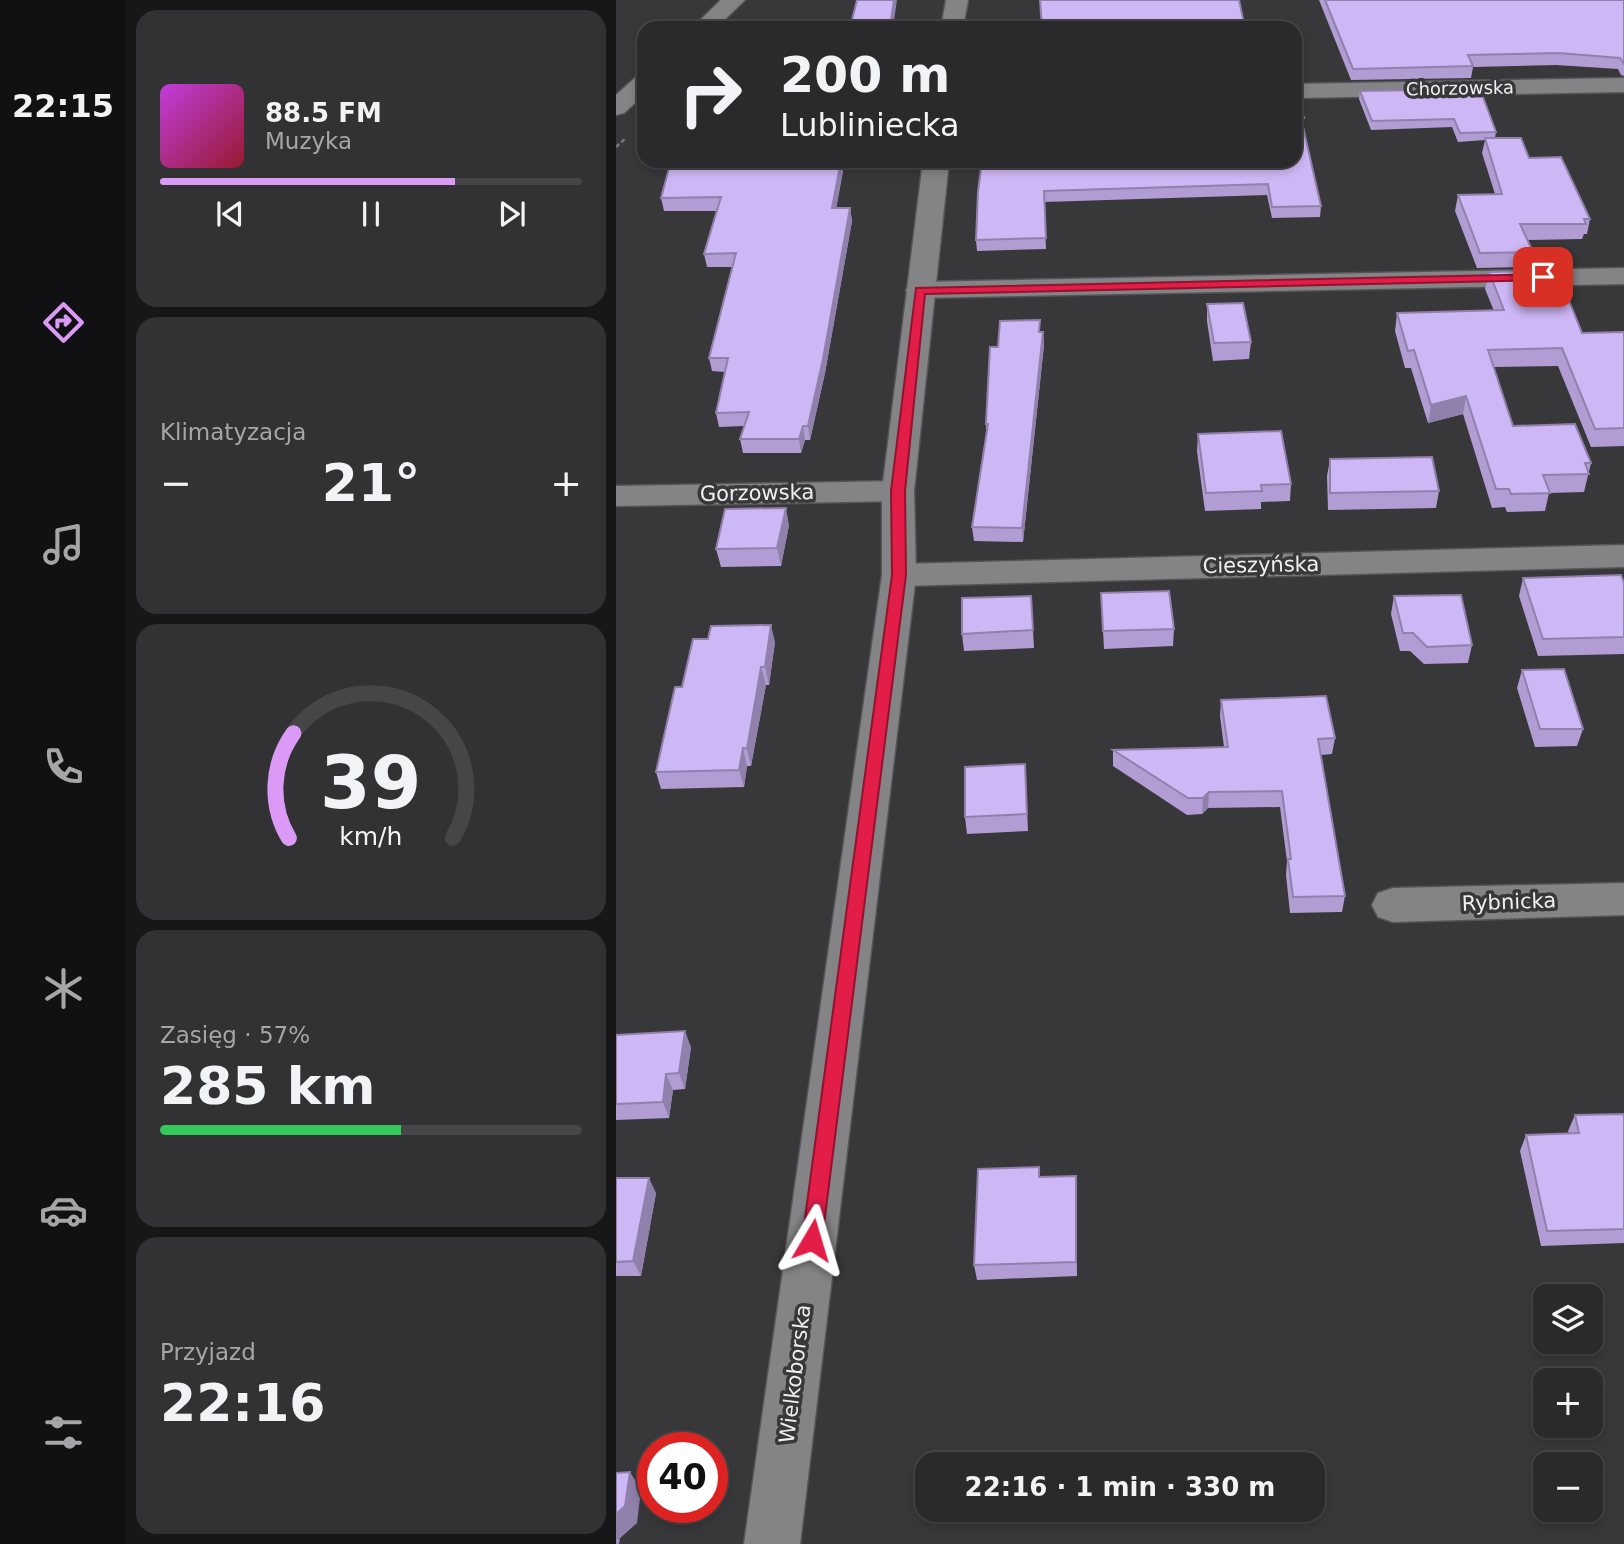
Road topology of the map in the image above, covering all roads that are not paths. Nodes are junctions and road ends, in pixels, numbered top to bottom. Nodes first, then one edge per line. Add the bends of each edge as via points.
1 (734, 0) edge
2 (957, 0) edge
3 (711, 21) edge
4 (953, 21) edge
5 (1624, 85) edge
6 (637, 88) edge
7 (1302, 90) edge
8 (616, 108) edge
9 (935, 168) edge
10 (1624, 276) edge
11 (920, 290) junction
12 (898, 491) junction
13 (616, 496) edge
14 (1624, 556) edge
15 (899, 575) junction
16 (1624, 899) edge
17 (1393, 905) dead end
18 (772, 1544) edge

1 - 3 street
2 - 4 street
5 - 7 street, Chorzowska
6 - 8 street
9 - 11 street, Wielkoborska
10 - 11 street
11 - 12 street, Wielkoborska
12 - 13 street, Gorzowska
12 - 15 street, Wielkoborska
14 - 15 street, Cieszyńska
15 - 18 street, Wielkoborska
16 - 17 street, Rybnicka

